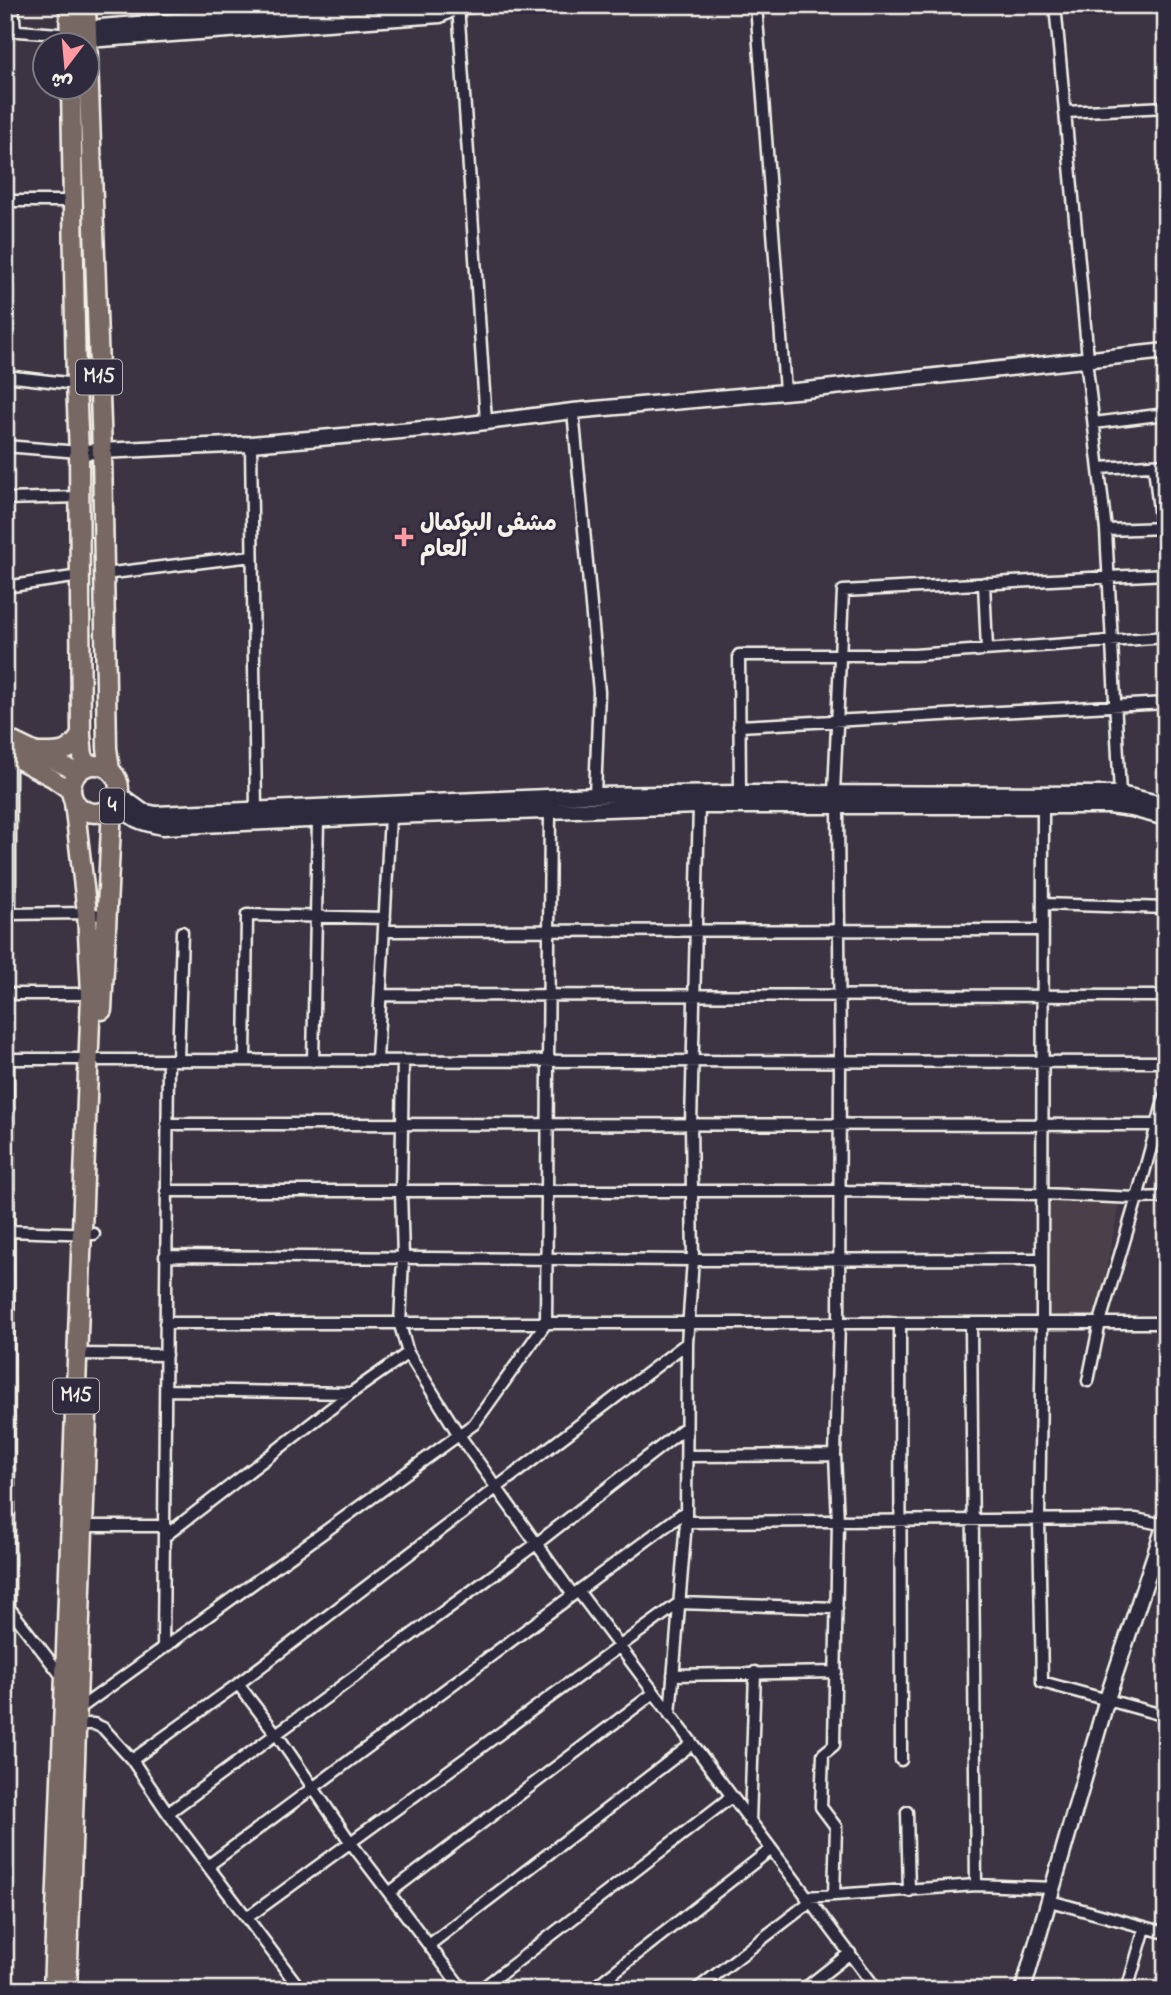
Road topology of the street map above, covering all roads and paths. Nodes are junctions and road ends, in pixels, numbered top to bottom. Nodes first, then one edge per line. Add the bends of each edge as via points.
1 (13, 5) edge
2 (69, 5) edge
3 (86, 5) edge
4 (374, 5) edge
5 (756, 5) edge
6 (1055, 5) edge
7 (346, 6) edge
8 (461, 6) edge
9 (271, 15) edge
10 (10, 30) edge
11 (75, 32) edge
12 (78, 32) edge
13 (89, 32) edge
14 (32, 33) edge
15 (71, 102) edge
16 (80, 102) edge
17 (1166, 107) edge
18 (1065, 112) junction
19 (5, 201) edge
20 (72, 201) junction
21 (1166, 351) edge
22 (1087, 358) junction
23 (5, 376) edge
24 (76, 384) junction
25 (785, 391) junction
26 (573, 411) junction
27 (1166, 414) edge
28 (485, 421) junction
29 (1094, 423) junction
30 (251, 444) junction
31 (5, 446) edge
32 (102, 451) junction
33 (79, 452) junction
34 (1166, 464) edge
35 (1154, 466) junction
36 (1099, 468) junction
37 (79, 497) junction
38 (5, 499) edge
39 (1163, 528) edge
40 (1106, 530) junction
41 (252, 556) junction
42 (104, 574) junction
43 (1166, 574) edge
44 (80, 576) junction
45 (1109, 577) junction
46 (984, 583) junction
47 (5, 587) edge
48 (1166, 637) edge
49 (1113, 640) junction
50 (987, 649) junction
51 (840, 656) junction
52 (1166, 703) edge
53 (1116, 706) junction
54 (837, 721) junction
55 (739, 726) junction
56 (81, 735) junction
57 (5, 737) edge
58 (107, 748) joint
59 (37, 753) junction
60 (8, 755) edge
61 (80, 770) junction
62 (110, 770) junction
63 (740, 793) junction
64 (1120, 794) junction
65 (596, 795) junction
66 (73, 797) junction
67 (116, 800) junction
68 (836, 800) junction
69 (1166, 805) edge
70 (699, 806) junction
71 (1043, 806) junction
72 (256, 810) junction
73 (550, 811) junction
74 (390, 816) junction
75 (1166, 818) edge
76 (318, 820) junction
77 (1043, 904) junction
78 (1166, 908) edge
79 (87, 913) junction
80 (8, 914) edge
81 (107, 916) junction
82 (317, 917) junction
83 (385, 918) junction
84 (696, 930) junction
85 (840, 930) junction
86 (1043, 930) junction
87 (384, 931) junction
88 (549, 931) junction
89 (182, 932) dead end
90 (5, 994) edge
91 (91, 994) junction
92 (381, 995) junction
93 (549, 995) junction
94 (695, 995) junction
95 (840, 996) junction
96 (1043, 996) junction
97 (1166, 996) edge
98 (6, 1059) edge
99 (94, 1059) junction
100 (173, 1060) junction
101 (245, 1060) junction
102 (313, 1060) junction
103 (377, 1060) junction
104 (403, 1060) junction
105 (548, 1061) junction
106 (693, 1061) junction
107 (840, 1061) junction
108 (1043, 1062) junction
109 (1166, 1062) edge
110 (1166, 1093) edge
111 (167, 1124) junction
112 (402, 1124) junction
113 (547, 1124) junction
114 (691, 1124) junction
115 (839, 1124) junction
116 (1042, 1125) junction
117 (1156, 1125) junction
118 (6, 1126) edge
119 (166, 1191) junction
120 (401, 1191) junction
121 (547, 1191) junction
122 (692, 1191) junction
123 (839, 1191) junction
124 (6, 1192) edge
125 (1042, 1194) junction
126 (1166, 1197) edge
127 (1138, 1198) junction
128 (8, 1231) junction
129 (88, 1233) junction
130 (7, 1256) edge
131 (165, 1256) junction
132 (403, 1257) junction
133 (547, 1258) junction
134 (839, 1259) junction
135 (1041, 1259) junction
136 (693, 1260) junction
137 (1100, 1322) junction
138 (165, 1323) junction
139 (546, 1323) junction
140 (7, 1324) edge
141 (687, 1324) junction
142 (839, 1324) junction
143 (900, 1324) junction
144 (971, 1324) junction
145 (1042, 1324) junction
146 (1166, 1324) edge
147 (400, 1325) junction
148 (687, 1343) junction
149 (408, 1353) junction
150 (83, 1354) junction
151 (166, 1354) junction
152 (1088, 1381) dead end
153 (166, 1390) junction
154 (351, 1393) junction
155 (7, 1403) edge
156 (686, 1427) junction
157 (459, 1435) junction
158 (835, 1455) junction
159 (687, 1456) junction
160 (7, 1480) edge
161 (496, 1488) junction
162 (686, 1516) junction
163 (1039, 1518) junction
164 (972, 1519) junction
165 (901, 1520) junction
166 (838, 1522) junction
167 (1165, 1523) edge
168 (77, 1526) junction
169 (165, 1531) junction
170 (536, 1544) junction
171 (575, 1593) junction
172 (679, 1604) junction
173 (7, 1605) edge
174 (837, 1608) junction
175 (619, 1647) junction
176 (163, 1648) junction
177 (755, 1672) junction
178 (836, 1672) junction
179 (673, 1675) junction
180 (72, 1681) junction
181 (238, 1684) junction
182 (654, 1693) junction
183 (1107, 1699) junction
184 (670, 1715) junction
185 (1166, 1716) edge
186 (70, 1717) junction
187 (277, 1735) junction
188 (692, 1744) junction
189 (132, 1760) junction
190 (901, 1760) dead end
191 (314, 1788) junction
192 (731, 1797) junction
193 (907, 1812) dead end
194 (167, 1813) junction
195 (750, 1822) junction
196 (351, 1843) junction
197 (770, 1850) junction
198 (209, 1865) junction
199 (976, 1885) junction
200 (909, 1891) junction
201 (389, 1893) junction
202 (1052, 1894) junction
203 (834, 1895) junction
204 (808, 1900) junction
205 (248, 1917) junction
206 (1145, 1928) junction
207 (1166, 1933) edge
208 (429, 1945) junction
209 (850, 1954) junction
210 (52, 1990) edge
211 (67, 1990) edge
212 (302, 1990) edge
213 (463, 1990) edge
214 (480, 1990) edge
215 (591, 1990) edge
216 (696, 1990) edge
217 (803, 1990) edge
218 (877, 1990) edge
219 (1023, 1990) edge
220 (1127, 1990) edge

1 - 10 street
2 - 11 highway, M15
3 - 12 highway, M15
4 - 7 street
5 - 25 street
6 - 18 street
7 - 9 street
8 - 9 street via 440,15
8 - 28 street
9 - 13 street via 100,27
10 - 14 street
15 - 20 highway, M15
16 - 32 highway, M15
17 - 18 street
18 - 22 street
19 - 20 street
20 - 24 highway, M15
21 - 22 street
22 - 25 street
22 - 29 street
23 - 24 street
24 - 33 highway, M15
25 - 26 street
26 - 28 street
26 - 65 street via 599,692
27 - 29 street
28 - 30 street
29 - 36 street
30 - 32 street
30 - 41 street
31 - 33 street
32 - 33 street
32 - 42 highway, M15
33 - 37 highway, M15
34 - 35 street
35 - 36 street
35 - 39 street
36 - 40 street
37 - 38 street
37 - 44 highway, M15
39 - 40 street
40 - 45 street
41 - 42 street
41 - 72 street
42 - 58 highway, M15
43 - 45 street
44 - 47 street
44 - 56 highway, M15
45 - 46 street
45 - 49 street
46 - 50 street
46 - 51 street via 844,591
48 - 49 street
49 - 50 street
49 - 53 street
50 - 51 street
51 - 54 street
51 - 55 street via 739,655
52 - 53 street
53 - 54 street
53 - 64 street
54 - 55 street
54 - 68 street
55 - 63 street
56 - 59 highway via 64,752
56 - 61 highway, 4
57 - 59 main road
58 - 62 highway, 4
59 - 61 main road
60 - 66 main road via 52,778
60 - 80 street
61 - 62 highway, 4 via 97,765
61 - 66 highway, 4 via 71,786
62 - 67 highway, 4 via 118,781
63 - 65 street
63 - 68 street
64 - 68 street
64 - 69 street
65 - 72 street
66 - 67 highway, 4 via 82,810 93,813 103,812
66 - 79 highway, M15
67 - 72 street via 156,814
67 - 76 street via 127,815 162,827
67 - 81 highway, M15
68 - 70 street
68 - 71 street
68 - 85 street
70 - 73 street
70 - 84 street
71 - 75 street via 1109,806
71 - 77 street
73 - 74 street
73 - 88 street
74 - 76 street
74 - 83 street
76 - 82 street
77 - 78 street
77 - 86 street
79 - 80 street
79 - 81 street
79 - 91 highway, M15
81 - 99 highway, M15
82 - 83 street
82 - 101 street via 247,915
82 - 102 street
83 - 87 street
84 - 85 street
84 - 88 street
84 - 94 street
85 - 86 street
85 - 95 street
86 - 96 street
87 - 88 street
87 - 92 street
88 - 93 street
89 - 100 street
90 - 91 street
91 - 99 highway, M15
92 - 93 street
92 - 103 street
93 - 94 street
93 - 105 street
94 - 95 street
94 - 106 street
95 - 96 street
95 - 107 street
96 - 97 street
96 - 108 street
98 - 99 street
98 - 118 street
99 - 100 street
99 - 129 highway, M15
100 - 101 street
100 - 111 street
101 - 102 street
102 - 103 street
103 - 104 street
104 - 105 street
104 - 112 street
105 - 106 street
105 - 113 street
106 - 107 street
106 - 114 street
107 - 108 street
107 - 115 street
108 - 109 street
108 - 116 street
110 - 117 street
111 - 112 street
111 - 119 street
112 - 113 street
112 - 120 street
113 - 114 street
113 - 121 street
114 - 115 street
114 - 122 street
115 - 116 street
115 - 123 street
116 - 117 street
116 - 125 street
117 - 127 street
118 - 124 street
119 - 120 street
119 - 131 street
120 - 121 street
120 - 132 street
121 - 122 street
121 - 133 street
122 - 123 street
122 - 136 street
123 - 125 street
123 - 134 street
124 - 128 street
125 - 127 street
125 - 135 street
126 - 127 street
127 - 137 street
128 - 129 street
128 - 130 street
129 - 150 highway, M15
130 - 140 street
131 - 132 street
131 - 138 street
132 - 133 street
132 - 147 street
133 - 136 street
133 - 139 street
134 - 135 street
134 - 136 street
134 - 142 street
135 - 145 street
136 - 141 street
137 - 145 street
137 - 146 street
137 - 152 street
138 - 147 street
138 - 151 street
139 - 141 street
139 - 147 street
139 - 157 street via 474,1424
140 - 155 street
141 - 142 street
141 - 148 street
142 - 143 street
142 - 158 street
143 - 144 street
143 - 165 street
144 - 145 street
144 - 164 street
145 - 163 street
147 - 149 street
148 - 156 street
148 - 161 street
149 - 154 street
149 - 157 street
150 - 151 street
150 - 168 highway, M15
151 - 153 street
153 - 154 street
153 - 169 street
154 - 169 street
155 - 160 street
156 - 159 street
156 - 170 street
157 - 161 street
157 - 176 street
158 - 159 street
158 - 166 street
159 - 162 street
160 - 173 street
161 - 170 street
161 - 181 street
162 - 166 street
162 - 171 street
162 - 172 street
163 - 164 street
163 - 167 street
163 - 183 street via 1042,1682
164 - 165 street
164 - 199 street
165 - 166 street
165 - 190 street
166 - 174 street
167 - 183 street
168 - 169 street
168 - 180 highway, M15
169 - 176 street
170 - 171 street
170 - 187 street
171 - 175 street
171 - 191 street
172 - 174 street
172 - 175 street
172 - 179 street
173 - 180 street
174 - 178 street
175 - 182 street
175 - 196 street
176 - 186 street
177 - 178 street
177 - 179 street
177 - 195 street
178 - 203 street via 834,1745 823,1754 821,1808 836,1828
179 - 184 street
180 - 186 highway, M15
181 - 187 street
181 - 189 street
182 - 184 street
182 - 201 street
183 - 185 street
183 - 202 street
184 - 188 street
186 - 189 street via 103,1728
186 - 210 highway, M15
186 - 211 highway, M15
187 - 191 street
187 - 194 street
188 - 192 street
188 - 208 street
189 - 194 street
191 - 196 street
191 - 198 street
192 - 195 street
192 - 214 street
193 - 200 street
194 - 198 street
195 - 197 street
196 - 201 street
196 - 205 street
197 - 204 street
197 - 215 street
198 - 205 street
199 - 200 street
199 - 202 street
200 - 203 street
201 - 208 street
202 - 206 street
202 - 219 street
203 - 204 street
204 - 209 street
204 - 216 street
205 - 212 street
206 - 207 street
206 - 220 street
208 - 213 street
209 - 217 street
209 - 218 street

